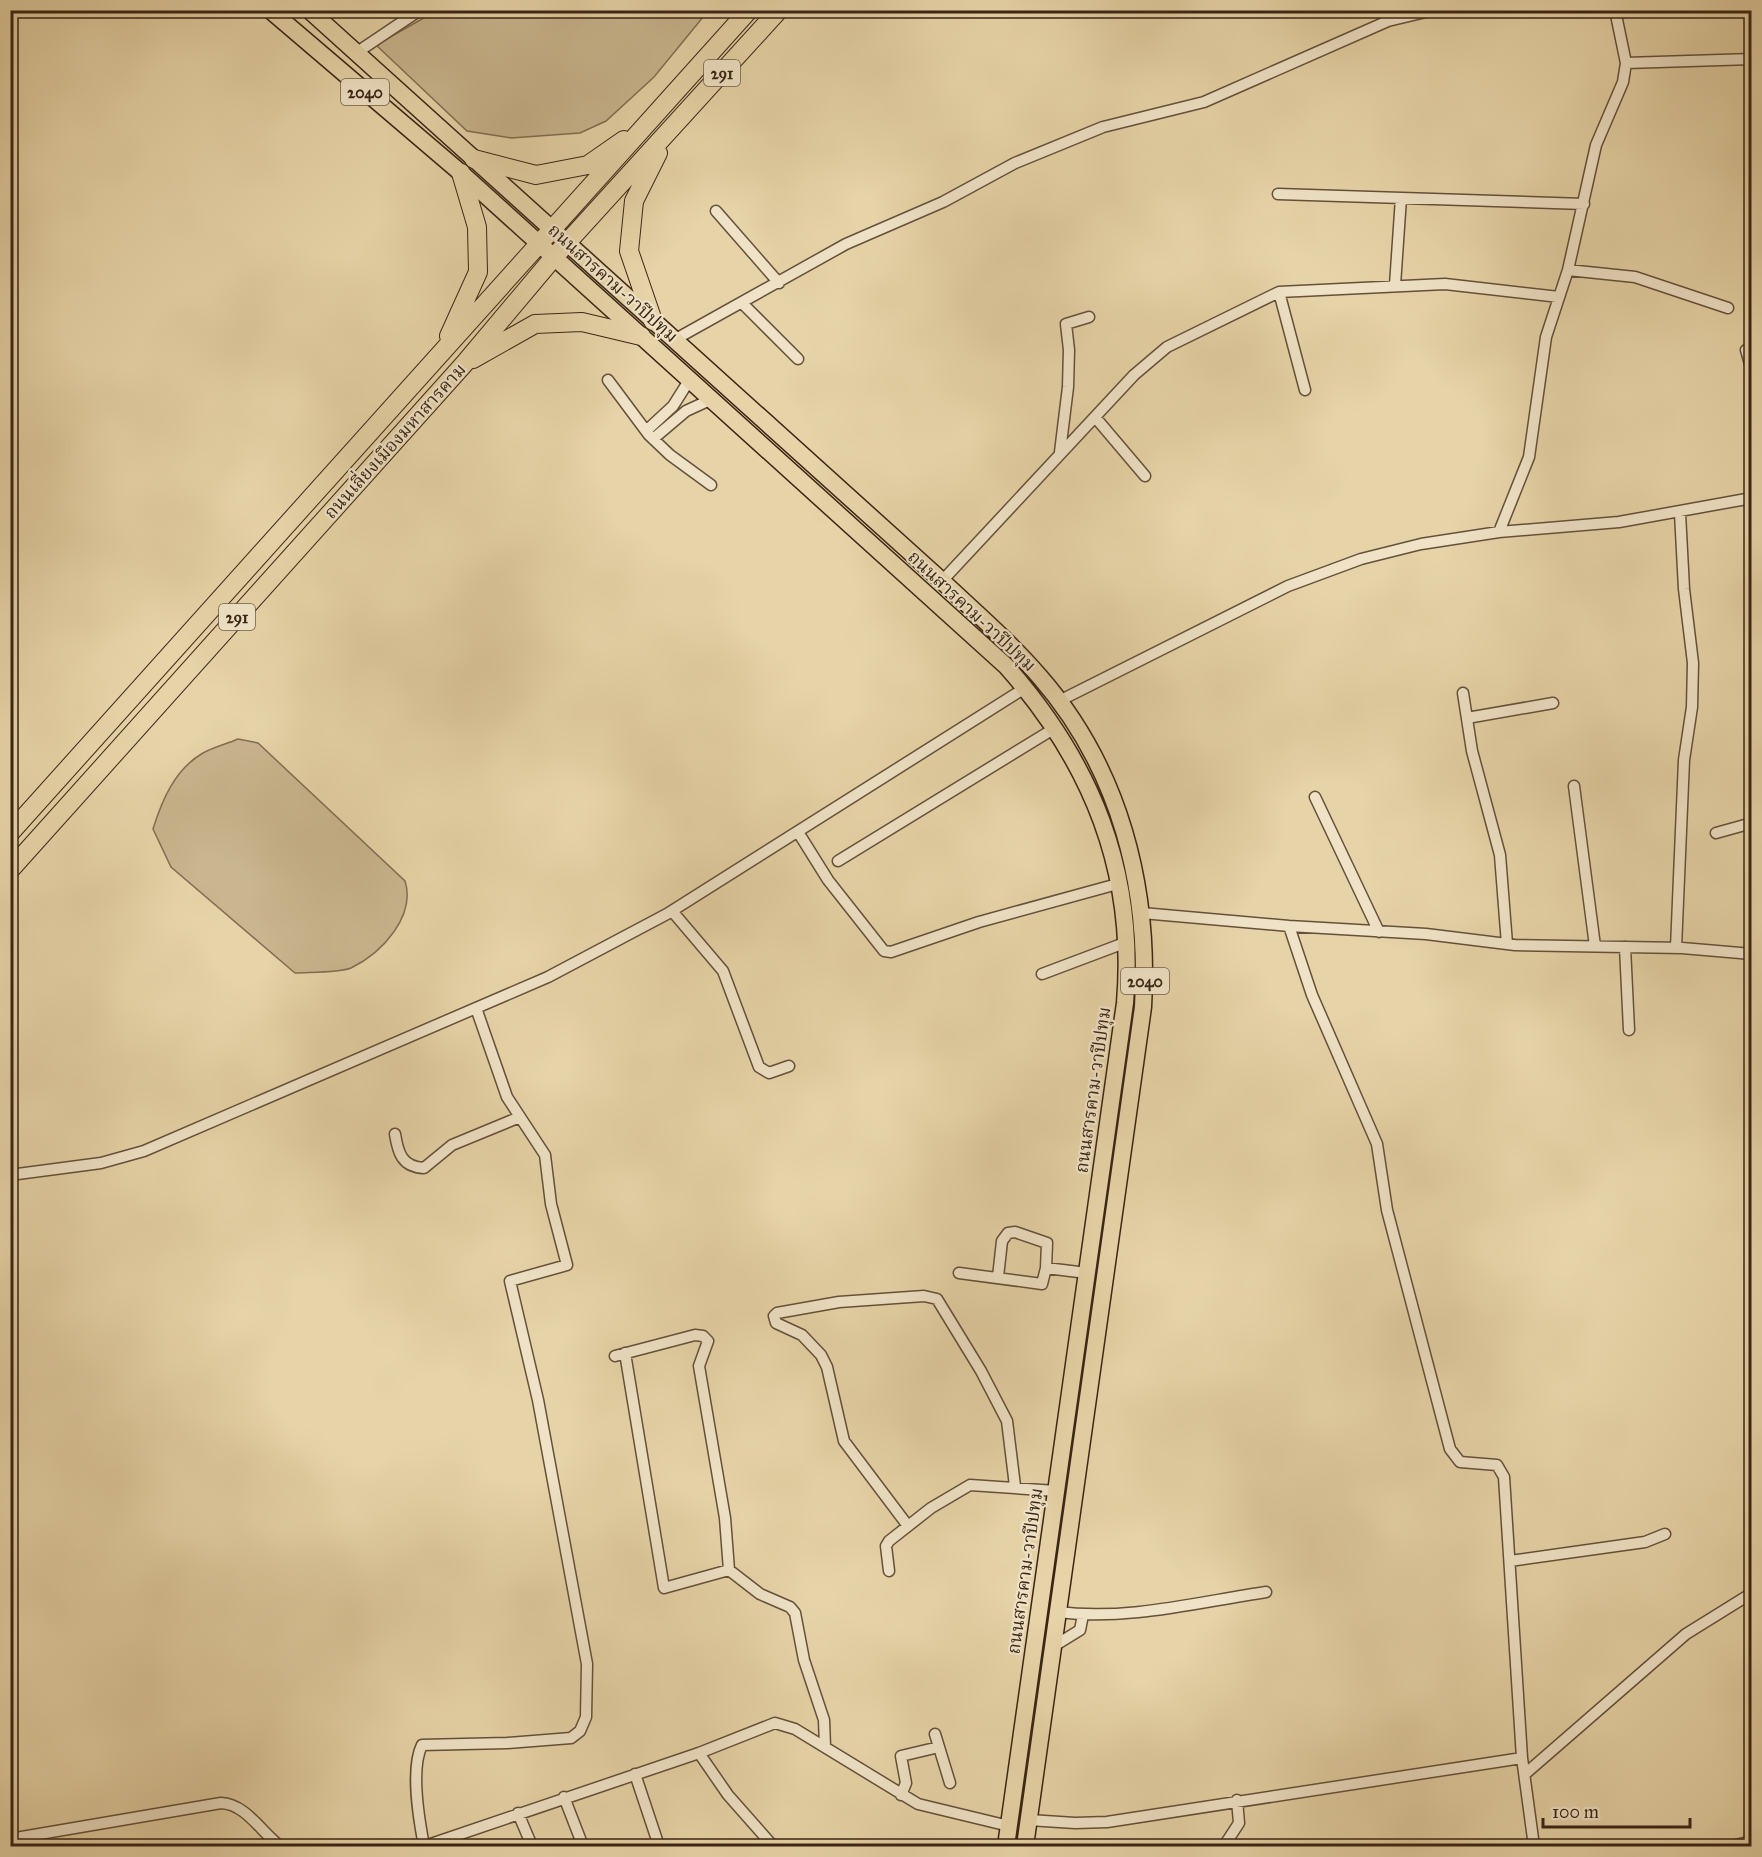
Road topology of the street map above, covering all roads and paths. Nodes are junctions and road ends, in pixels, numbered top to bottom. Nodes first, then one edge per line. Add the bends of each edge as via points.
1 (270, 10) edge
2 (309, 10) edge
3 (420, 10) edge
4 (749, 10) edge
5 (779, 10) edge
6 (1615, 10) edge
7 (1429, 11) edge
8 (356, 52) junction
9 (1752, 59) edge
10 (1626, 63) junction
11 (648, 124) junction
12 (666, 135) junction
13 (474, 159) junction
14 (461, 173) junction
15 (1278, 194) dead end
16 (1401, 198) junction
17 (1584, 204) junction
18 (716, 211) dead end
19 (552, 230) junction
20 (567, 243) junction
21 (540, 244) junction
22 (554, 257) junction
23 (1568, 270) junction
24 (779, 283) junction
25 (1395, 285) junction
26 (1279, 292) junction
27 (1559, 297) junction
28 (742, 303) junction
29 (1728, 308) dead end
30 (1089, 317) dead end
31 (653, 321) junction
32 (641, 336) junction
33 (674, 340) junction
34 (1746, 350) dead end
35 (442, 352) junction
36 (798, 359) dead end
37 (464, 364) junction
38 (1752, 371) edge
39 (608, 380) dead end
40 (690, 380) junction
41 (1305, 390) dead end
42 (711, 399) junction
43 (1095, 417) junction
44 (649, 435) junction
45 (1060, 452) junction
46 (1145, 476) dead end
47 (711, 485) dead end
48 (1752, 498) edge
49 (1680, 513) junction
50 (875, 520) junction
51 (1499, 532) junction
52 (862, 534) junction
53 (942, 581) junction
54 (1025, 688) junction
55 (1464, 693) dead end
56 (1059, 701) junction
57 (1552, 703) dead end
58 (1467, 718) junction
59 (1055, 728) junction
60 (1574, 786) dead end
61 (1315, 797) dead end
62 (1752, 823) edge
63 (798, 832) junction
64 (10, 833) edge
65 (1716, 833) dead end
66 (838, 861) dead end
67 (10, 870) edge
68 (1120, 883) junction
69 (672, 911) junction
70 (1142, 913) junction
71 (1289, 926) junction
72 (1378, 932) junction
73 (1127, 942) junction
74 (1507, 944) junction
75 (1595, 946) junction
76 (1625, 947) junction
77 (1676, 948) junction
78 (1752, 954) edge
79 (1042, 974) dead end
80 (476, 1008) junction
81 (1629, 1030) dead end
82 (789, 1066) dead end
83 (520, 1117) junction
84 (395, 1134) dead end
85 (10, 1175) edge
86 (1046, 1268) junction
87 (959, 1273) dead end
88 (1087, 1273) junction
89 (998, 1277) junction
90 (1075, 1355) junction
91 (1094, 1357) junction
92 (1015, 1486) junction
93 (1056, 1491) junction
94 (909, 1526) junction
95 (1665, 1534) dead end
96 (1510, 1561) junction
97 (729, 1570) junction
98 (889, 1571) dead end
99 (1266, 1592) dead end
100 (1752, 1593) edge
101 (1058, 1612) junction
102 (1083, 1616) junction
103 (1053, 1646) junction
104 (935, 1734) dead end
105 (825, 1747) junction
106 (939, 1747) junction
107 (699, 1753) junction
108 (1522, 1758) junction
109 (634, 1774) junction
110 (1525, 1774) junction
111 (950, 1783) dead end
112 (901, 1796) junction
113 (564, 1797) junction
114 (1237, 1800) junction
115 (518, 1813) junction
116 (1029, 1824) junction
117 (1009, 1826) junction
118 (10, 1839) edge
119 (1752, 1841) edge
120 (280, 1846) edge
121 (424, 1846) edge
122 (532, 1846) edge
123 (583, 1846) edge
124 (659, 1846) edge
125 (773, 1846) edge
126 (1006, 1846) edge
127 (1025, 1846) edge
128 (1224, 1846) edge
129 (1534, 1846) edge
130 (1732, 1846) edge

1 - 14 main road, ถนนสารคาม-วาปีปทุม / 2040
2 - 8 main road, ถนนสารคาม-วาปีปทุม / 2040
3 - 8 street
4 - 11 highway, ถนนเลี่ยงเมืองมหาสารคาม / 291
5 - 12 highway, ถนนเลี่ยงเมืองมหาสารคาม / 291
6 - 10 street
7 - 24 street via 1388,21 1204,102 1103,127 1015,163 944,202 846,244
8 - 13 main road, ถนนสารคาม-วาปีปทุม / 2040
9 - 10 street
10 - 17 street via 1623,82 1596,145
11 - 13 highway via 588,165 536,175
11 - 19 highway, ถนนเลี่ยงเมืองมหาสารคาม / 291
12 - 20 highway, ถนนเลี่ยงเมืองมหาสารคาม / 291
12 - 31 highway via 634,201 629,251
13 - 19 main road, ถนนสารคาม-วาปีปทุม / 2040
14 - 21 main road, ถนนสารคาม-วาปีปทุม / 2040
14 - 35 highway via 477,227 478,272
15 - 16 street
16 - 17 street
16 - 25 street
17 - 23 street
18 - 24 street
19 - 20 main road, ถนนสารคาม-วาปีปทุม / 2040
19 - 21 highway, ถนนเลี่ยงเมืองมหาสารคาม / 291
20 - 22 highway, ถนนเลี่ยงเมืองมหาสารคาม / 291
20 - 31 main road, ถนนสารคาม-วาปีปทุม / 2040
21 - 22 main road, ถนนสารคาม-วาปีปทุม / 2040
21 - 35 highway, ถนนเลี่ยงเมืองมหาสารคาม / 291
22 - 32 main road, ถนนสารคาม-วาปีปทุม / 2040
22 - 37 highway, ถนนเลี่ยงเมืองมหาสารคาม / 291
23 - 27 street
23 - 29 street via 1635,277
24 - 28 street
25 - 26 street
25 - 27 street via 1445,284
26 - 41 street
26 - 43 street via 1167,347
27 - 51 street via 1546,337 1529,457
28 - 33 street
28 - 36 street
30 - 45 street via 1066,324 1068,387
31 - 33 main road, ถนนสารคาม-วาปีปทุม / 2040
32 - 37 highway via 582,322 535,324
32 - 40 main road, ถนนสารคาม-วาปีปทุม / 2040
33 - 50 main road, ถนนสารคาม-วาปีปทุม / 2040
34 - 38 street
35 - 64 highway, ถนนเลี่ยงเมืองมหาสารคาม / 291
37 - 67 highway, ถนนเลี่ยงเมืองมหาสารคาม / 291
39 - 44 street
40 - 42 main road, ถนนสารคาม-วาปีปทุม / 2040
40 - 44 street
42 - 44 street
42 - 52 main road, ถนนสารคาม-วาปีปทุม / 2040
43 - 45 street
43 - 46 street
44 - 47 street
45 - 53 street
48 - 49 street
49 - 51 street
49 - 77 street via 1684,589 1694,663 1684,760
50 - 52 main road
50 - 53 main road, ถนนสารคาม-วาปีปทุม / 2040
51 - 56 street via 1381,554 1288,586
52 - 54 main road, ถนนสารคาม-วาปีปทุม / 2040
53 - 56 main road, ถนนสารคาม-วาปีปทุม / 2040 via 1019,654
54 - 59 main road, ถนนสารคาม-วาปีปทุม / 2040
54 - 63 street
55 - 58 street
56 - 70 main road, ถนนสารคาม-วาปีปทุม / 2040 via 1085,738 1120,816 1135,867
57 - 58 street
58 - 74 street via 1500,855
59 - 66 street
59 - 68 main road, ถนนสารคาม-วาปีปทุม / 2040 via 1085,779 1103,823
60 - 75 street
61 - 72 street
62 - 65 street
63 - 68 street via 828,880 884,951
63 - 69 street
68 - 73 main road, ถนนสารคาม-วาปีปทุม / 2040
69 - 80 street via 548,977
69 - 82 street via 723,971 759,1067 769,1073
70 - 71 street
70 - 91 main road, ถนนสารคาม-วาปีปทุม / 2040 via 1143,1007
71 - 72 street
71 - 96 street via 1312,995 1377,1144 1387,1210 1450,1449 1460,1462 1497,1465 1504,1478
72 - 74 street
73 - 79 street
73 - 88 main road, ถนนสารคาม-วาปีปทุม / 2040 via 1125,1003
74 - 75 street
75 - 76 street
76 - 77 street
76 - 81 street
77 - 78 street
80 - 83 street via 507,1097
80 - 85 street via 144,1151 101,1162
83 - 84 street via 452,1145 424,1167 406,1164
83 - 121 street via 545,1155 551,1204 567,1264 510,1281 567,1552 587,1664 588,1705 584,1724 571,1737 424,1744 418,1758 417,1796
86 - 88 street
86 - 89 street via 1042,1284
86 - 89 street via 1045,1241 1010,1232 1002,1241
87 - 89 street
88 - 90 main road, ถนนสารคาม-วาปีปทุม / 2040
90 - 91 main road
90 - 93 main road, ถนนสารคาม-วาปีปทุม / 2040
91 - 101 main road, ถนนสารคาม-วาปีปทุม / 2040
92 - 93 street
92 - 94 street via 970,1485
92 - 94 street via 1007,1421 937,1299 924,1296 839,1302 777,1313 776,1323 802,1335 821,1355 844,1441
93 - 117 main road, ถนนสารคาม-วาปีปทุม / 2040
94 - 98 street via 886,1546
95 - 96 street via 1645,1542
96 - 108 street
97 - 97 street via 725,1518 699,1366 708,1341 695,1335 620,1355 664,1588
97 - 105 street via 760,1594 795,1613 804,1660 824,1720
99 - 102 street
100 - 110 street via 1686,1634
101 - 102 street
101 - 103 main road, ถนนสารคาม-วาปีปทุม / 2040
102 - 103 street via 1080,1630
103 - 116 main road, ถนนสารคาม-วาปีปทุม / 2040
104 - 106 street
105 - 107 street via 795,1729 775,1723
105 - 112 street
106 - 111 street
106 - 112 street via 901,1756 906,1783
107 - 109 street
107 - 125 street via 728,1795
108 - 110 street
108 - 114 street
109 - 113 street
109 - 124 street
110 - 129 street
112 - 117 street via 918,1804
113 - 115 street
113 - 123 street
114 - 116 street via 1107,1822
114 - 128 street via 1239,1823
115 - 121 street
115 - 122 street
116 - 127 main road, ถนนสารคาม-วาปีปทุม
117 - 126 main road, ถนนสารคาม-วาปีปทุม
118 - 120 street via 232,1803
119 - 130 street

